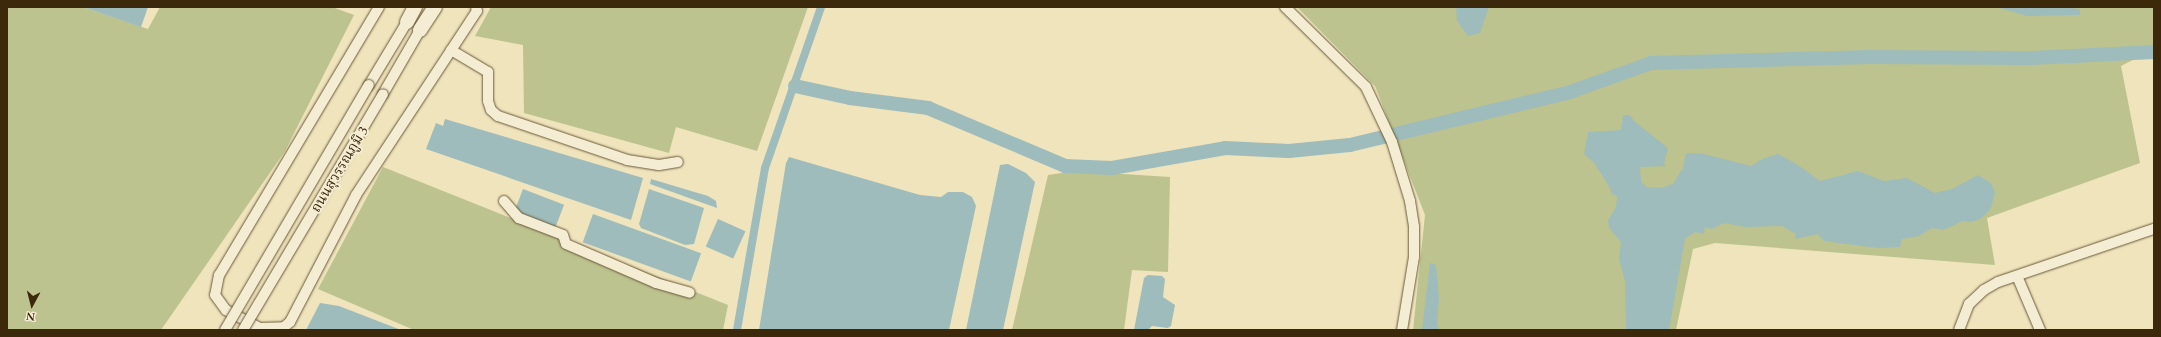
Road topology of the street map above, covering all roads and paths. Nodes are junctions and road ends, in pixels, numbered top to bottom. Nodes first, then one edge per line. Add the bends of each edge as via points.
1 (415, 7) edge
2 (435, 7) edge
3 (1285, 7) edge
4 (375, 8) edge
5 (477, 8) edge
6 (407, 22) joint
7 (420, 30) joint
8 (451, 50) junction
9 (678, 162) dead end
10 (504, 201) dead end
11 (2154, 229) edge
12 (2018, 276) junction
13 (690, 293) dead end
14 (225, 330) edge
15 (243, 330) edge
16 (1402, 330) edge
17 (1959, 330) edge
18 (2040, 330) edge

1 - 6 main road, ถนนสุวรรณภูมิ 3
2 - 7 main road, ถนนสุวรรณภูมิ 3
3 - 16 street via 1366,87 1386,126 1410,201 1414,228 1414,257
4 - 8 street via 216,284 215,295 226,310 260,328 284,327 290,322 356,195
5 - 8 street
6 - 14 street, ถนนสุวรรณภูมิ 3, bridge
7 - 15 street, ถนนสุวรรณภูมิ 3, bridge
8 - 9 street via 488,72 488,101 491,110 498,116 627,160 658,165
10 - 13 street via 519,218 562,236 566,244 656,283
11 - 12 street
12 - 17 street via 1984,290 1969,304
12 - 18 street

